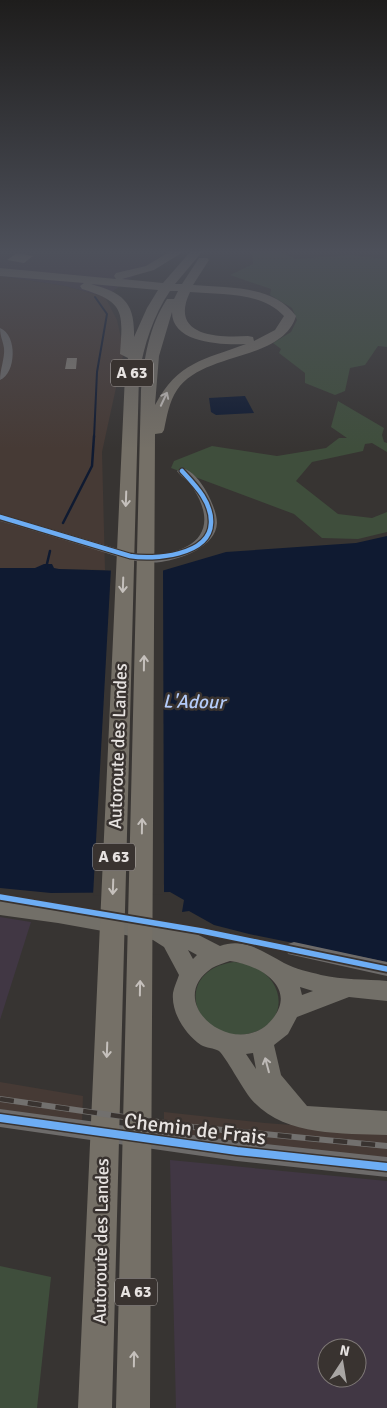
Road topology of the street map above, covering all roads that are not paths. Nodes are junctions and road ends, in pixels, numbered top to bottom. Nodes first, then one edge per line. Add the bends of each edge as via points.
1 (128, 318) edge
2 (151, 318) edge
3 (163, 318) edge
4 (178, 318) edge
5 (289, 318) edge
6 (287, 325) junction
7 (0, 332) edge
8 (0, 377) edge
9 (128, 461) junction
10 (182, 471) dead end
11 (146, 514) junction
12 (0, 517) edge
13 (135, 536) junction
14 (0, 907) edge
15 (159, 933) junction
16 (294, 949) dead end
17 (216, 955) junction
18 (387, 969) edge
19 (280, 971) junction
20 (190, 974) junction
21 (346, 988) junction
22 (387, 991) edge
23 (289, 1010) junction
24 (261, 1040) junction
25 (227, 1044) junction
26 (300, 1115) junction
27 (0, 1118) edge
28 (387, 1123) edge
29 (387, 1167) edge
30 (95, 1408) edge
31 (133, 1408) edge

1 - 9 highway via 125,378
2 - 9 highway, Autoroute des Landes / A 63 via 145,324 135,355
3 - 11 highway, Autoroute des Landes / A 63 via 150,364
4 - 6 highway via 186,329 220,340 264,336
5 - 6 highway
11 -> 6 highway via 155,498 158,413 168,391 203,363 270,338
7 - 8 street via 10,347
9 -> 13 highway, Autoroute des Landes / A 63
10 - 12 street via 196,484 212,522 209,536 164,558 148,559 109,550
11 - 13 highway, Autoroute des Landes / A 63
13 -> 30 highway, Autoroute des Landes / A 63 via 103,1178
31 -> 13 highway, Autoroute des Landes / A 63 via 138,1177
14 - 15 main road
15 - 17 main road via 183,936
15 - 20 main road via 172,941
16 - 18 street
17 - 19 main road via 229,952 250,954 270,962
17 - 20 main road
19 - 21 main road via 323,985
19 - 23 main road via 290,997
20 - 25 main road via 184,995 188,1016 204,1033
21 - 22 main road
21 - 23 main road
23 - 24 main road via 278,1028
24 - 25 main road
26 -> 24 main road via 271,1080
25 - 26 main road via 262,1092 284,1111
26 - 28 main road
27 - 29 street, Chemin de Frais via 218,1149

